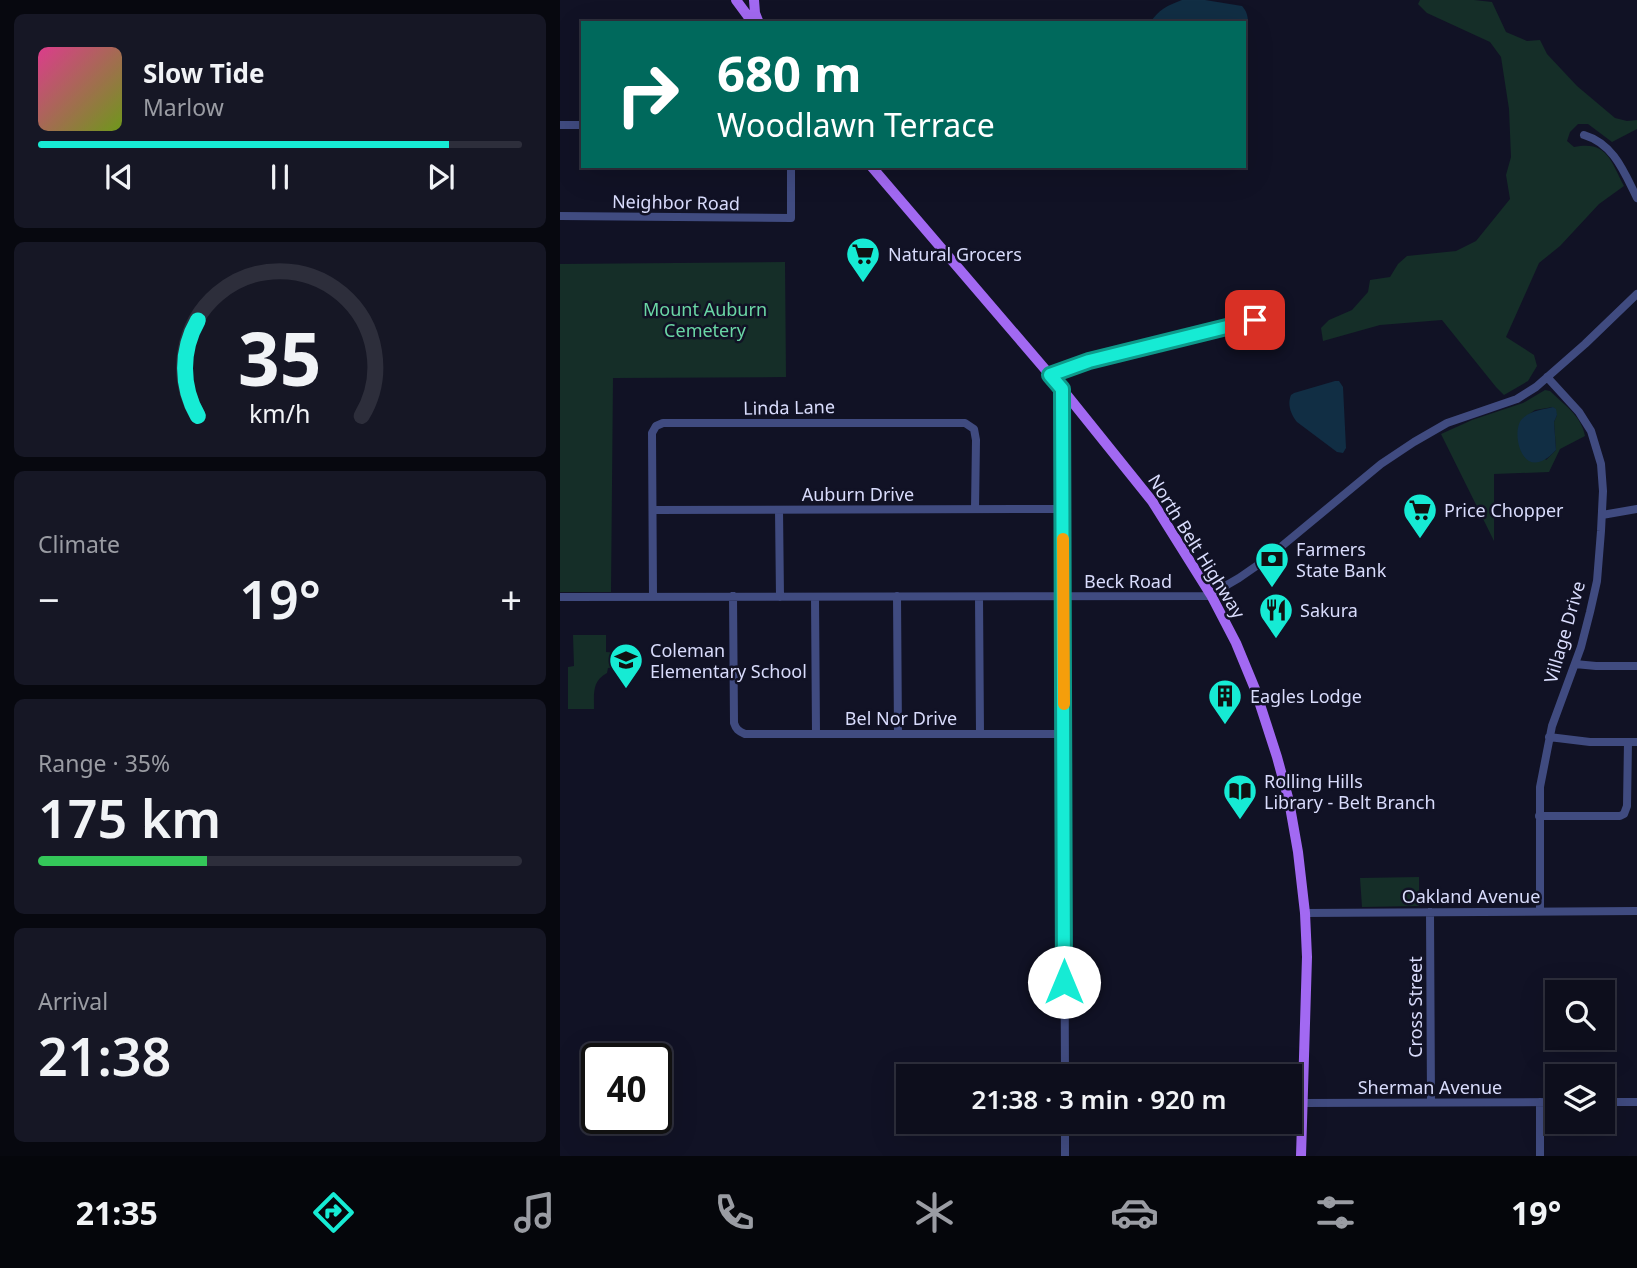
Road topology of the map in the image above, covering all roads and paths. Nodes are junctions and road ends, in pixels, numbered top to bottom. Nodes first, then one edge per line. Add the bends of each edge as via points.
1 (736, 0) edge
2 (754, 0) edge
3 (754, 21) edge
4 (756, 21) edge
5 (560, 125) edge
6 (581, 125) edge
7 (1584, 135) dead end
8 (791, 168) edge
9 (873, 168) edge
10 (1637, 198) edge
11 (560, 216) edge
12 (1637, 294) edge
13 (1280, 314) dead end
14 (1050, 375) junction
15 (1547, 377) junction
16 (1062, 389) junction
17 (975, 509) junction
18 (1063, 509) junction
19 (1637, 509) edge
20 (653, 510) junction
21 (779, 510) junction
22 (1602, 515) junction
23 (1211, 595) junction
24 (653, 596) junction
25 (733, 596) junction
26 (897, 596) junction
27 (560, 597) edge
28 (780, 597) junction
29 (815, 597) junction
30 (979, 597) junction
31 (1063, 597) junction
32 (1575, 664) junction
33 (1637, 666) edge
34 (816, 734) junction
35 (898, 734) junction
36 (980, 734) junction
37 (1064, 734) junction
38 (1549, 737) junction
39 (1632, 742) edge
40 (1539, 816) junction
41 (1637, 911) edge
42 (1430, 912) junction
43 (1540, 912) junction
44 (1305, 913) junction
45 (1065, 1064) edge
46 (1637, 1101) edge
47 (1431, 1102) junction
48 (1540, 1102) junction
49 (1545, 1102) edge
50 (1615, 1102) edge
51 (1303, 1103) junction
52 (1065, 1134) edge
53 (1065, 1156) edge
54 (1301, 1156) edge
55 (1540, 1156) edge

1 - 3 main road
2 - 4 main road
5 - 6 street
7 - 10 street via 1598,139 1609,150
8 - 11 street, Neighbor Road via 791,218
9 - 14 main road, North Belt Highway
12 - 15 street, Beck Road
13 - 14 street via 1110,355
14 - 16 main road, North Belt Highway
15 - 22 street, Village Drive via 1591,432 1603,478
15 - 23 street, Beck Road via 1517,399 1432,430 1381,464 1265,560
16 - 18 street
16 - 23 main road, North Belt Highway via 1152,501
17 - 18 street, Auburn Drive
17 - 20 street, Linda Lane via 974,429 965,423 932,422 663,423 652,433
17 - 21 street, Auburn Drive
18 - 31 street
19 - 22 street
20 - 21 street, Auburn Drive
20 - 24 street
21 - 28 street
22 - 32 street, Village Drive via 1597,581
23 - 31 street, Beck Road
23 - 44 main road, North Belt Highway via 1249,673 1274,745 1289,802
24 - 25 street, Beck Road
24 - 27 street, Beck Road
25 - 28 street, Beck Road
25 - 34 street, Bel Nor Drive via 736,729 745,734
26 - 29 street, Beck Road
26 - 30 street, Beck Road
26 - 35 street
28 - 29 street, Beck Road
29 - 34 street
30 - 31 street, Beck Road
30 - 36 street
31 - 37 street
32 - 33 street
32 - 38 street, Village Drive
34 - 35 street, Bel Nor Drive
35 - 36 street, Bel Nor Drive
36 - 37 street, Bel Nor Drive
37 - 45 street
38 - 39 street
38 - 40 street, Village Drive
39 - 40 street via 1624,814
40 - 43 street, Village Drive
41 - 43 street, Oakland Avenue
42 - 43 street, Oakland Avenue
42 - 44 street, Oakland Avenue
42 - 47 street, Cross Street
44 - 51 main road, North Belt Highway
46 - 50 street
47 - 48 street, Sherman Avenue
47 - 51 street, Sherman Avenue
48 - 49 street, Sherman Avenue
48 - 55 street
51 - 54 main road, North Belt Highway
52 - 53 street

